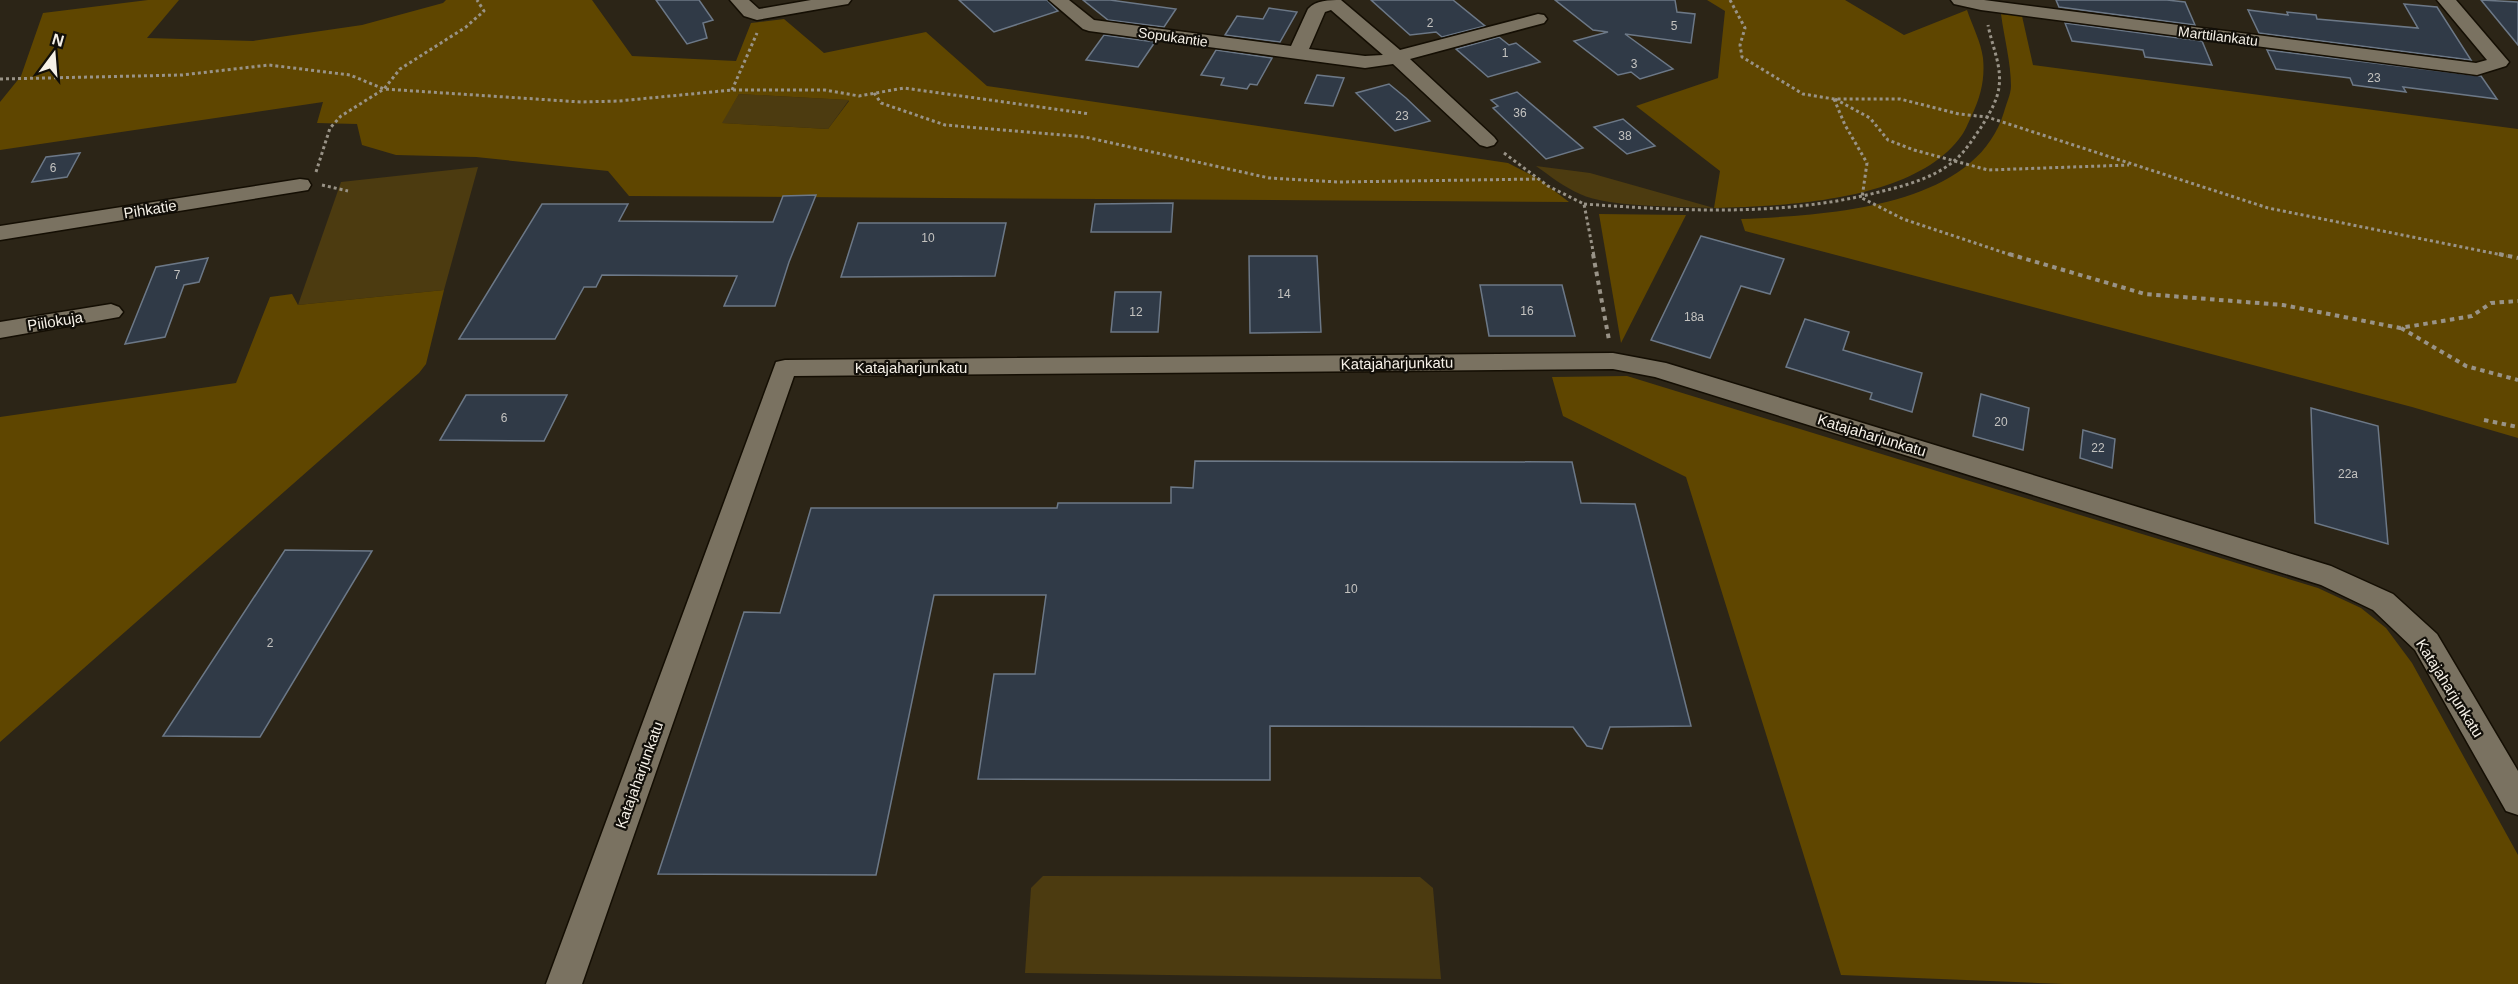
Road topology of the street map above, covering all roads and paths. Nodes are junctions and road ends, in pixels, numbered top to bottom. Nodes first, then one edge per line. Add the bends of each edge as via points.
1 (477, 0) edge
2 (739, 0) edge
3 (842, 0) edge
4 (1058, 0) edge
5 (1730, 0) edge
6 (1960, 0) edge
7 (2446, 0) edge
8 (1332, 1) edge
9 (1981, 5) junction
10 (757, 15) junction
11 (1538, 19) dead end
12 (1297, 54) junction
13 (1397, 57) junction
14 (0, 79) edge
15 (384, 89) junction
16 (732, 90) junction
17 (874, 93) junction
18 (1834, 99) junction
19 (1090, 114) dead end
20 (1987, 117) junction
21 (1487, 141) joint
22 (1955, 160) junction
23 (2134, 165) junction
24 (1539, 179) junction
25 (306, 184) junction
26 (348, 191) dead end
27 (1862, 198) junction
28 (1584, 204) junction
29 (0, 233) edge
30 (2518, 258) edge
31 (2518, 301) edge
32 (111, 312) dead end
33 (2400, 328) junction
34 (0, 330) edge
35 (1613, 361) junction
36 (2518, 380) edge
37 (2484, 420) dead end
38 (2518, 427) edge
39 (2518, 801) edge
40 (564, 984) edge

1 - 15 path via 484,11 400,69
2 - 10 street
3 - 10 street
4 - 12 street, Sopukantie via 1089,25
5 - 18 path via 1745,28 1740,45 1742,57 1803,93
6 - 9 street, Marttilankatu
7 - 9 street, Marttilankatu via 2499,62 2477,69
8 - 12 street via 1317,9
8 - 13 street
9 - 20 path via 1998,60 1999,88
10 - 16 path via 760,29
11 - 13 street, Sopukantie
12 - 13 street, Sopukantie via 1365,62
13 - 21 street
14 - 15 path via 182,75 269,65 350,75
15 - 16 path via 581,102
15 - 25 path via 341,116 330,128
16 - 17 path via 825,90 859,96
17 - 19 path via 904,87
17 - 24 path via 881,103 945,125 1085,137 1269,178 1338,182
18 - 20 path via 1900,99
18 - 22 path via 1870,118 1888,140
18 - 27 path via 1867,163
20 - 22 path
20 - 23 path
21 - 24 path
22 - 23 path via 1988,170
22 - 27 path via 1908,184
23 - 30 path via 2268,208
24 - 28 path
25 - 26 path
25 - 29 street, Pihkatie
27 - 28 path via 1774,212
27 - 33 path via 1903,219 1967,242 2145,294 2283,305
28 - 35 path
31 - 33 path via 2491,303 2472,316
32 - 34 street, Piilokuja
33 - 36 path via 2466,366
35 - 39 street, Katajaharjunkatu via 1657,369 2331,577 2383,602 2426,642
35 - 40 street, Katajaharjunkatu via 785,368
37 - 38 path

